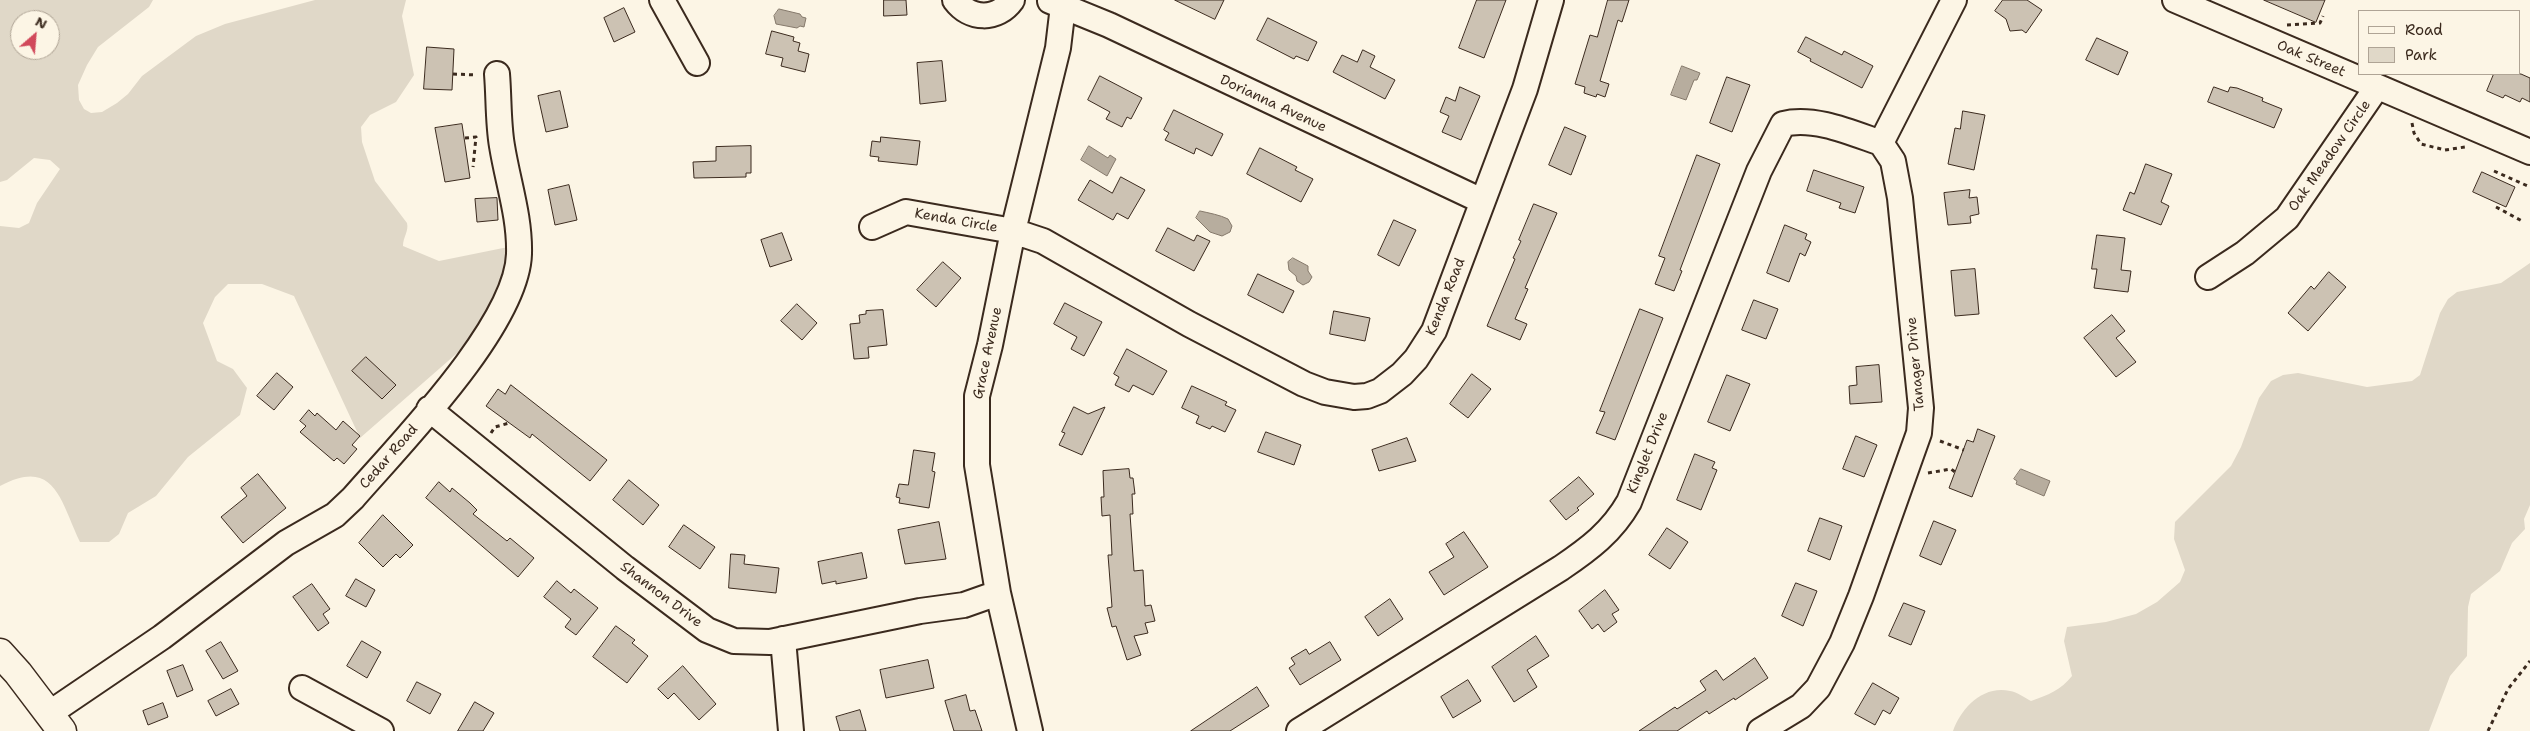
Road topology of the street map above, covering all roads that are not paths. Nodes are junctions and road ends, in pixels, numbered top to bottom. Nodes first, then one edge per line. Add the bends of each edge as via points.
1 (662, 0) edge
2 (955, 0) edge
3 (1012, 0) edge
4 (1551, 0) edge
5 (1954, 0) edge
6 (2175, 0) edge
7 (1056, 3) edge
8 (697, 63) dead end
9 (488, 75) road end
10 (2377, 87) junction
11 (1881, 143) junction
12 (2530, 152) edge
13 (1482, 201) junction
14 (872, 227) dead end
15 (1013, 231) junction
16 (2208, 277) dead end
17 (429, 409) junction
18 (998, 593) junction
19 (782, 639) junction
20 (0, 653) edge
21 (302, 688) dead end
22 (56, 722) edge
23 (381, 731) edge
24 (791, 731) edge
25 (1030, 731) edge
26 (1299, 731) edge
27 (1760, 731) edge

1 - 8 street
2 - 3 street via 968,12 985,16 999,12
4 - 13 street, Kenda Road via 1525,88
5 - 11 street
6 - 10 street, Oak Street
7 - 13 street, Dorianna Avenue
7 - 15 street, Grace Avenue via 1058,48
9 - 17 street, Cedar Road via 516,214 517,274 510,294 488,333 471,359
10 - 12 street, Oak Street
10 - 16 street, Oak Meadow Circle via 2287,218 2246,253
11 - 26 street, Kinglet Drive via 1821,125 1792,122 1778,129 1629,502 1614,525 1589,549 1561,568
11 - 27 street, Tanager Drive via 1893,161 1900,198 1921,408 1919,433 1861,596 1822,681 1806,702
13 - 15 street, Kenda Road via 1443,309 1422,351 1392,383 1367,396 1354,397 1304,384 1043,241
14 - 15 street, Kenda Circle via 906,212
15 - 18 street, Grace Avenue via 978,396 977,465
17 - 19 street, Shannon Drive via 707,630 734,641
17 - 22 street, Cedar Road via 335,515 286,543
18 - 19 street, Shannon Drive via 964,605
18 - 25 street, Grace Avenue
19 - 24 street
20 - 22 main road
21 - 23 street

